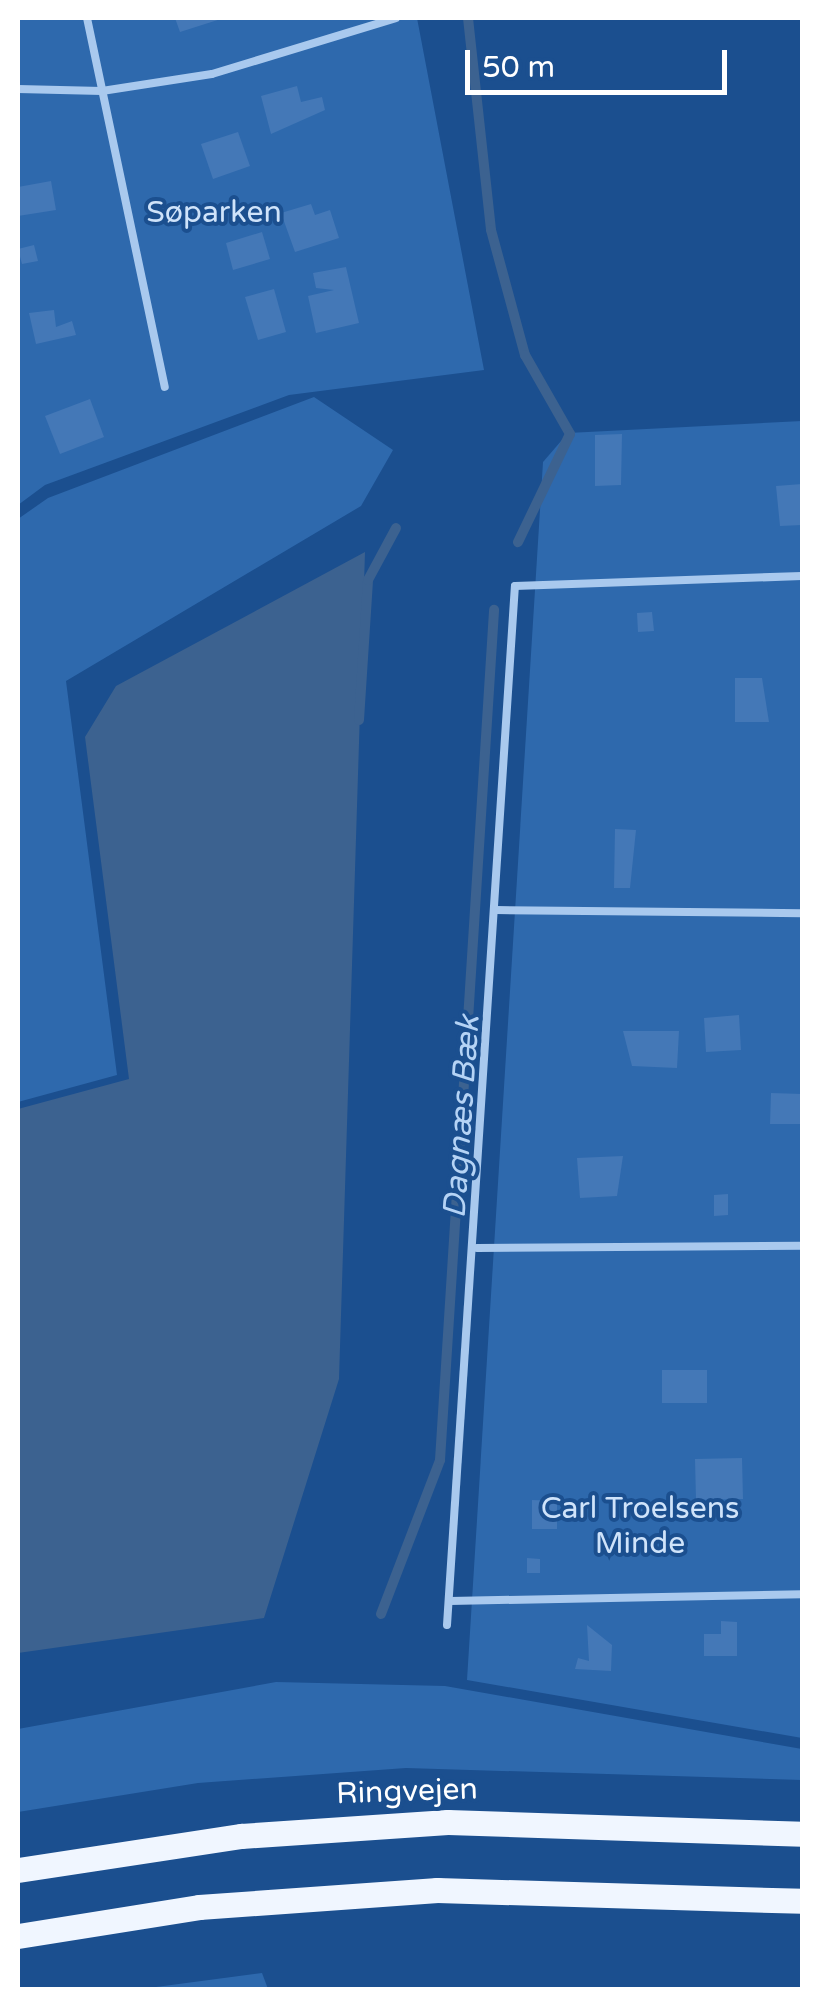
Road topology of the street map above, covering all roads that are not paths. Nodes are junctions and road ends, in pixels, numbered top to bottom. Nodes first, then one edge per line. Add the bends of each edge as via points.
1 (88, 18) edge
2 (396, 18) edge
3 (18, 89) edge
4 (102, 92) junction
5 (165, 387) dead end
6 (802, 576) edge
7 (496, 910) junction
8 (802, 912) edge
9 (802, 1246) edge
10 (477, 1248) junction
11 (802, 1594) edge
12 (450, 1601) junction
13 (448, 1625) dead end
14 (802, 1834) edge
15 (18, 1870) edge
16 (802, 1900) edge
17 (18, 1936) edge

1 - 4 lane
2 - 4 lane via 212,74
3 - 4 lane
4 - 5 lane
6 - 7 lane via 516,586
7 - 8 lane
7 - 10 lane
9 - 10 lane
10 - 12 lane
11 - 12 lane
12 - 13 lane
14 - 15 main road, Ringvejen via 431,1822 222,1838
16 - 17 main road via 419,1890 199,1908

